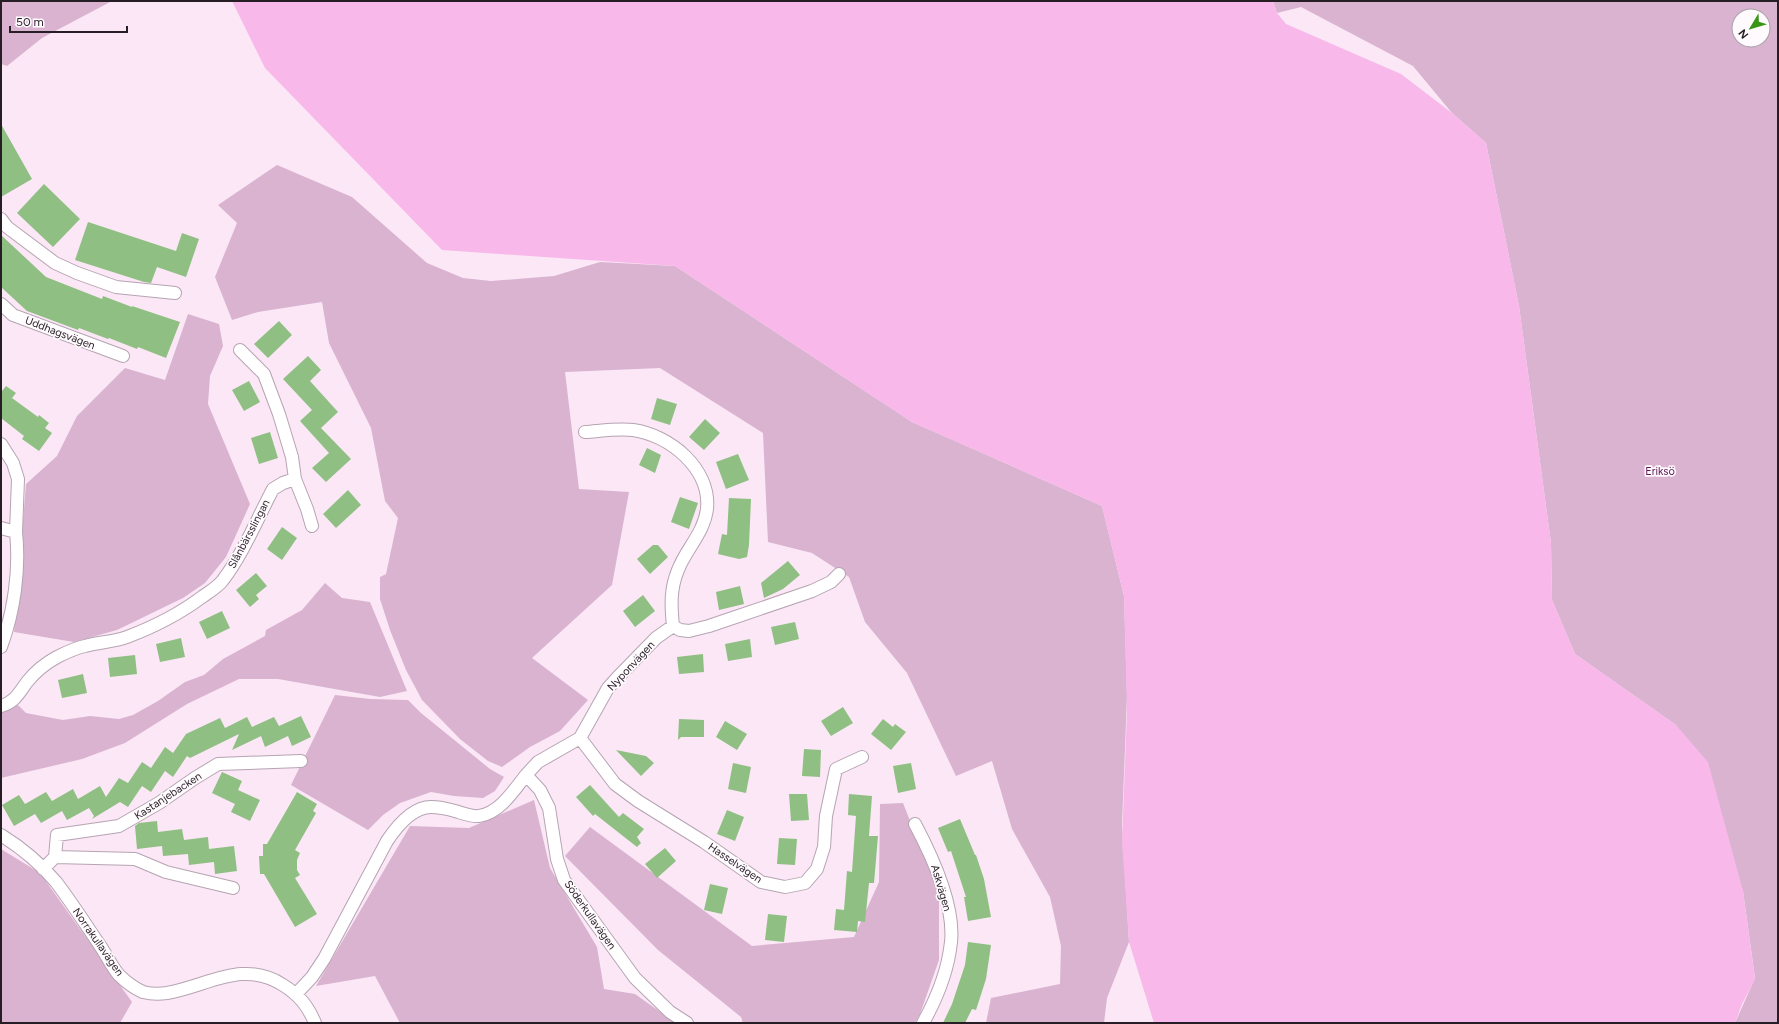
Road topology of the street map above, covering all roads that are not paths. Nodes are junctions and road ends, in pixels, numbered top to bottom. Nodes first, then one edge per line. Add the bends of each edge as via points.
1 (1, 219) edge
2 (175, 293) dead end
3 (1, 304) edge
4 (240, 350) dead end
5 (123, 356) dead end
6 (584, 432) dead end
7 (1, 444) edge
8 (295, 479) junction
9 (312, 526) dead end
10 (1, 528) edge
11 (16, 532) junction
12 (839, 574) dead end
13 (674, 626) junction
14 (1, 647) edge
15 (1, 706) edge
16 (580, 738) junction
17 (862, 757) dead end
18 (301, 761) dead end
19 (526, 775) junction
20 (915, 824) dead end
21 (1, 835) edge
22 (55, 857) junction
23 (43, 868) junction
24 (233, 888) dead end
25 (297, 993) junction
26 (315, 1023) edge
27 (687, 1023) edge
28 (923, 1023) edge

1 - 2 street via 7,227 50,260 76,273 116,287
3 - 5 street, Uddhagsvägen via 13,315
4 - 8 street via 264,374 288,443
6 - 13 street via 632,430 647,433 664,440 681,453 693,465 702,480 707,495 706,510 702,526 674,580 671,592
7 - 11 street via 13,462 18,479
8 - 9 street
8 - 15 street, Slånbärsslingan via 273,489 240,554 222,581 211,591 179,614 152,628 124,638 71,650 39,670 27,682 18,697
10 - 11 street
11 - 14 street via 18,552 14,590 7,631
12 - 13 street via 812,592 709,626 689,631
13 - 16 street, Nyponvägen via 652,643 612,683
16 - 17 street, Hasselvägen via 615,784 638,801 704,842 761,882 785,887 805,883 817,869 824,847 826,816 836,769
16 - 19 street via 538,762
18 - 22 street, Kastanjebacken via 218,764 120,826 57,835
19 - 25 street via 501,804 479,816 431,807 407,817 387,841 324,959
19 - 27 street, Söderkullavägen via 540,790 549,808 557,859 564,880 635,978 670,1012
20 - 28 street, Askvägen via 941,883 948,909 951,941 938,991
21 - 23 street, Norrakullavägen via 19,846
22 - 23 street
22 - 24 street via 135,859 166,872
23 - 25 street, Norrakullavägen via 80,915 119,975 132,987 160,994 178,991 220,977 256,974 274,979
25 - 26 street, Norrakullavägen

